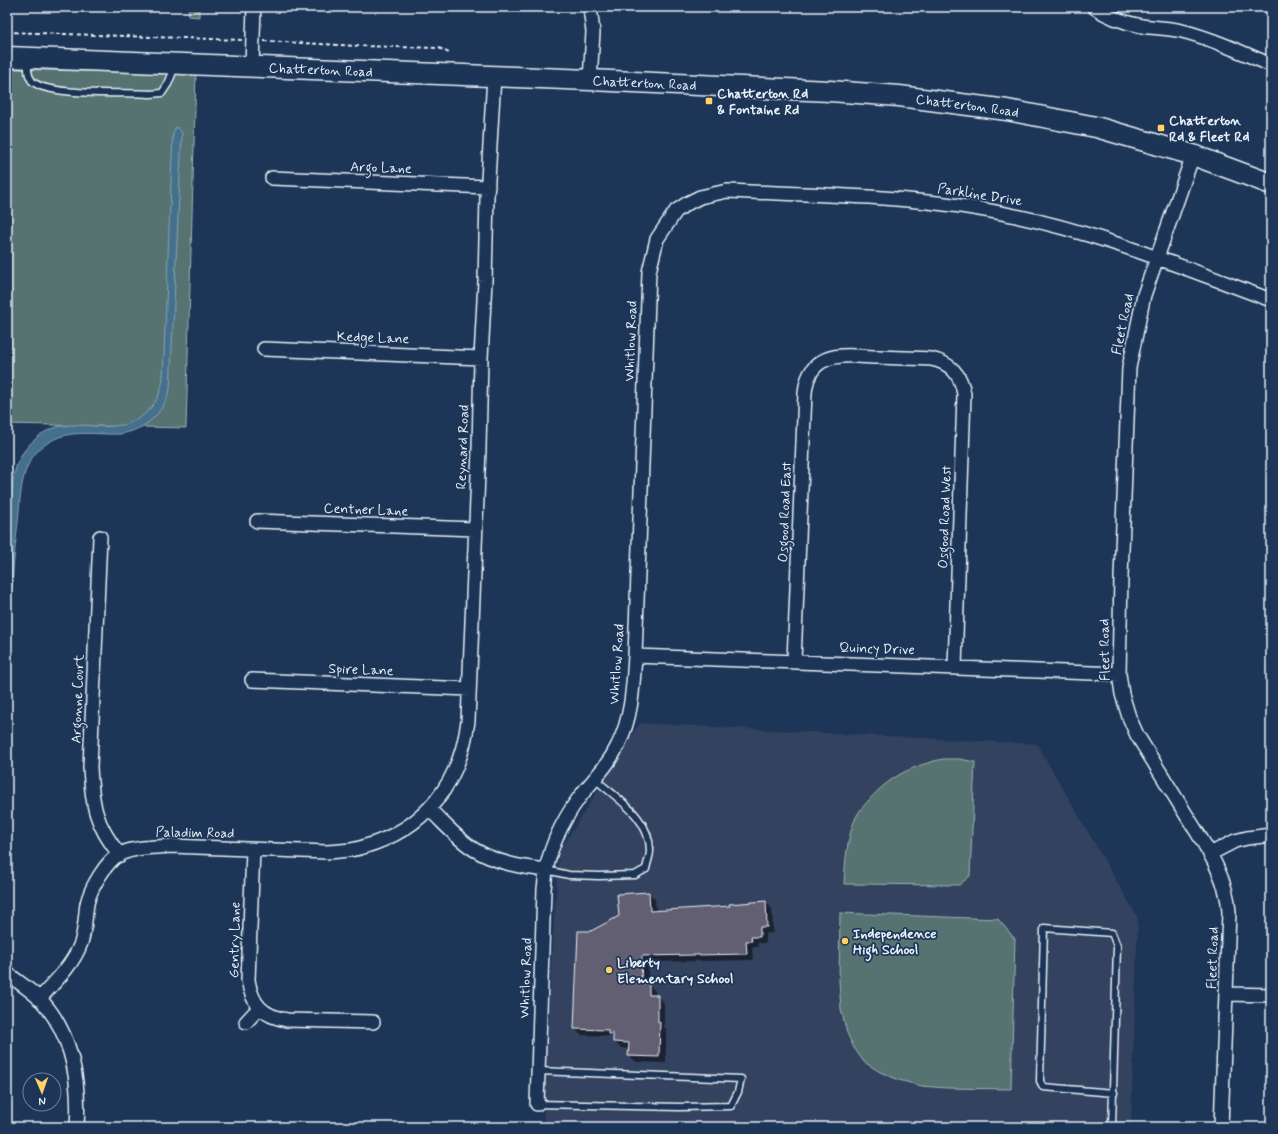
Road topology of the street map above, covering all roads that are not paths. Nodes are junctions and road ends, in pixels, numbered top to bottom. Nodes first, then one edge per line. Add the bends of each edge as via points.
1 (254, 7) edge
2 (590, 7) edge
3 (1094, 7) edge
4 (7, 57) edge
5 (28, 58) junction
6 (176, 63) junction
7 (1271, 65) edge
8 (252, 66) junction
9 (494, 76) junction
10 (590, 80) junction
11 (1193, 155) junction
12 (272, 178) dead end
13 (1271, 184) edge
14 (488, 187) junction
15 (676, 211) joint
16 (1156, 258) junction
17 (1271, 300) edge
18 (264, 349) dead end
19 (481, 358) junction
20 (816, 366) joint
21 (257, 521) dead end
22 (475, 529) junction
23 (100, 537) dead end
24 (635, 656) junction
25 (794, 662) junction
26 (955, 667) junction
27 (1119, 674) junction
28 (252, 680) dead end
29 (469, 689) junction
30 (595, 779) junction
31 (429, 809) junction
32 (1271, 835) edge
33 (253, 850) junction
34 (1210, 854) junction
35 (120, 855) junction
36 (546, 870) junction
37 (7, 973) edge
38 (1226, 994) junction
39 (1271, 995) edge
40 (39, 999) junction
41 (260, 1008) junction
42 (246, 1022) dead end
43 (373, 1022) dead end
44 (538, 1070) junction
45 (1114, 1093) junction
46 (537, 1104) joint
47 (77, 1127) edge
48 (1112, 1127) edge
49 (1221, 1127) edge

1 - 8 street
2 - 10 street via 593,32
3 - 7 street via 1128,23 1181,31
4 - 5 main road, Chatterton Road
5 - 6 main road, Chatterton Road
5 - 6 lane via 28,75 40,86 64,91 150,94 162,93
6 - 8 main road, Chatterton Road
8 - 9 main road, Chatterton Road
9 - 10 main road, Chatterton Road
9 - 14 street, Reynard Road
10 - 11 main road, Chatterton Road via 899,96 1007,110 1096,127
11 - 13 main road, Chatterton Road
11 - 16 street, Fleet Road
12 - 14 street, Argo Lane
14 - 19 street, Reynard Road
15 - 16 street, Parkline Drive via 700,197 727,191 895,198 964,206 1042,222
15 - 24 street, Whitlow Road via 656,239 649,272
16 - 17 street, Parkline Drive
16 - 27 street, Fleet Road via 1144,295 1129,368
18 - 19 street, Kedge Lane
19 - 22 street, Reynard Road
20 - 25 street, Osgood Road East via 808,379 805,393
20 - 26 street, Osgood Road West via 822,361 836,357 931,359 944,363 960,378 965,402
21 - 22 street, Centner Lane
22 - 29 street, Reynard Road
23 - 35 street, Argonne Court via 91,788 101,828
24 - 25 street, Quincy Drive
24 - 30 street, Whitlow Road via 631,702 624,732 612,758
25 - 26 street, Quincy Drive
26 - 27 street, Quincy Drive
27 - 34 street, Fleet Road via 1122,694 1137,735
28 - 29 street, Spire Lane
29 - 31 street, Reynard Road via 466,739 459,762
30 - 36 street, Whitlow Road via 577,802 556,838
30 - 36 lane via 641,820 648,836 650,852 646,869 635,875 599,876 569,875
31 - 33 street, Paladim Road via 411,825 382,841 362,848 327,852
31 - 36 street via 475,850 513,865
32 - 34 street via 1234,841
33 - 35 street, Paladim Road via 171,846 152,847
33 - 41 street, Gentry Lane via 248,980 253,1000
34 - 38 street, Fleet Road via 1222,878 1228,898
35 - 40 street, Paladim Road via 109,864 91,892 83,935 70,965
36 - 44 street, Whitlow Road
37 - 40 street
38 - 39 street
38 - 49 street, Fleet Road
40 - 47 street via 58,1026 70,1051 78,1096
41 - 42 street
41 - 43 street, Gentry Lane via 267,1014 287,1020
44 - 46 street, Whitlow Road
44 - 46 lane via 741,1079 731,1106 679,1108
45 - 45 lane via 1117,946 1112,933 1044,928 1040,1081 1043,1087
45 - 48 lane

